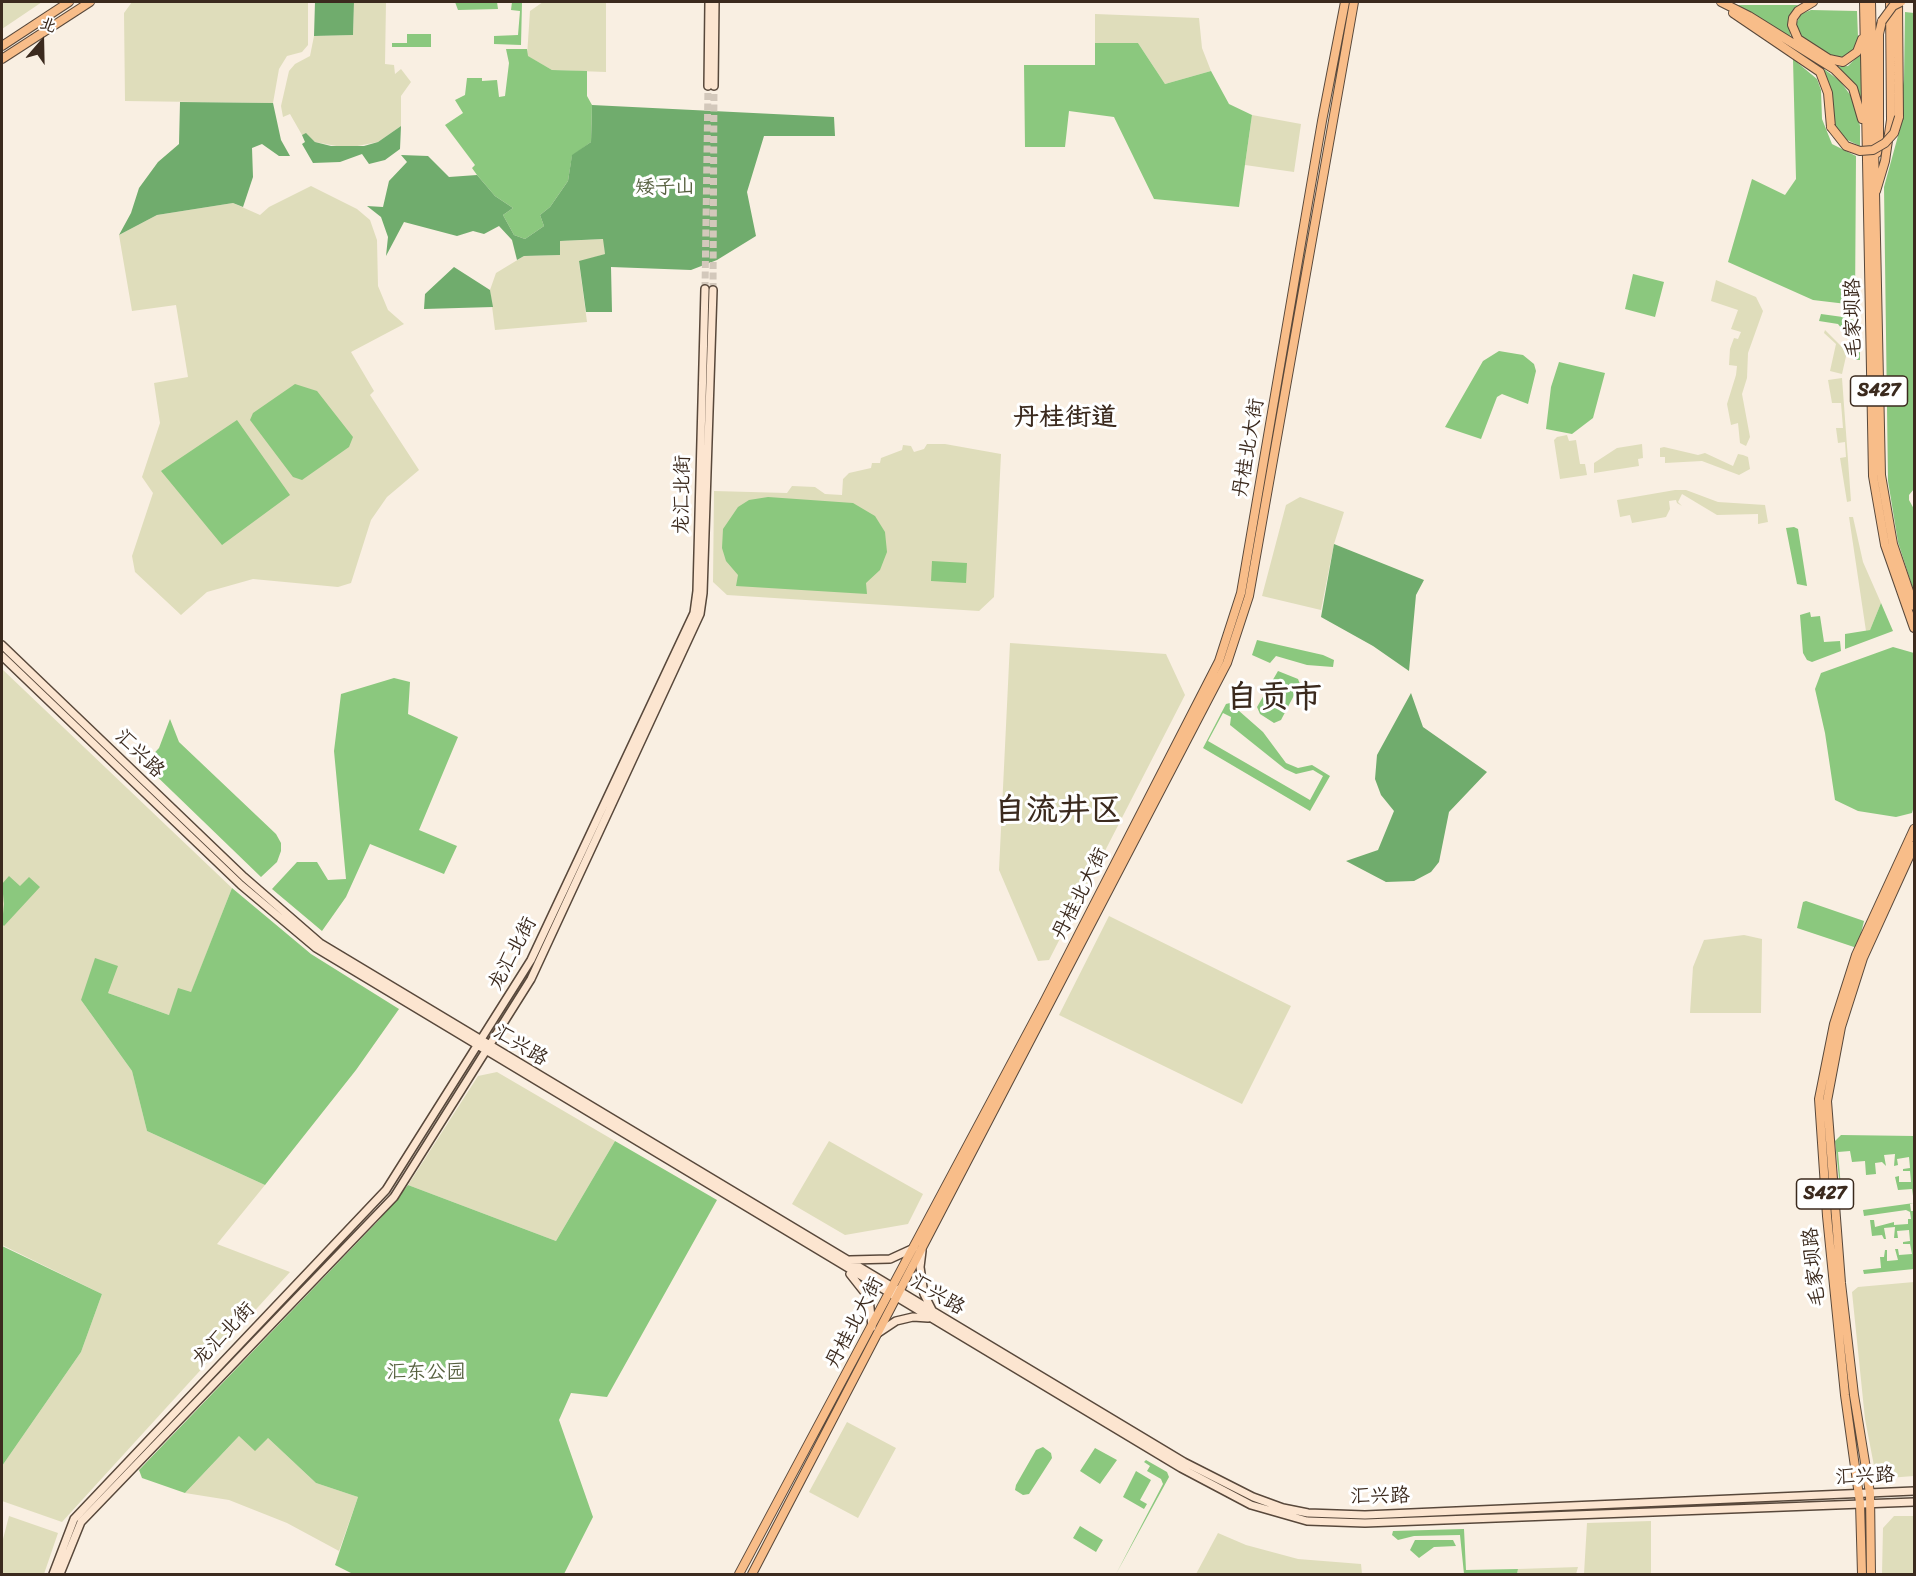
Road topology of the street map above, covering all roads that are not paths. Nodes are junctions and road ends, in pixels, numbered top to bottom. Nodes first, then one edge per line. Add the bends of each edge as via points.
1 (69, 2) edge
2 (90, 2) edge
3 (709, 2) edge
4 (715, 2) edge
5 (1346, 2) edge
6 (1354, 2) edge
7 (1714, 2) edge
8 (1721, 2) edge
9 (1813, 2) edge
10 (1864, 2) edge
11 (1871, 2) edge
12 (1890, 2) edge
13 (1899, 2) edge
14 (1864, 26) junction
15 (2, 46) edge
16 (2, 59) edge
17 (1866, 141) junction
18 (1873, 172) junction
19 (1874, 199) junction
20 (1914, 606) edge
21 (1914, 628) edge
22 (2, 645) edge
23 (2, 656) edge
24 (1914, 829) edge
25 (1914, 846) edge
26 (480, 1044) junction
27 (488, 1050) junction
28 (918, 1248) junction
29 (837, 1258) junction
30 (895, 1293) junction
31 (932, 1315) junction
32 (875, 1330) junction
33 (1914, 1491) edge
34 (1870, 1492) junction
35 (1859, 1499) junction
36 (1914, 1502) edge
37 (1870, 1503) junction
38 (53, 1575) edge
39 (60, 1575) edge
40 (739, 1575) edge
41 (752, 1575) edge
42 (1862, 1575) edge
43 (1872, 1575) edge

1 - 15 main road
2 - 16 main road
3 - 4 main road via 711,86
5 - 28 main road, 丹桂北大街 via 1241,593 1219,661
6 - 28 main road, 丹桂北大街 via 1249,596 1227,663
7 - 13 main road, bridge via 1820,72 1828,93 1830,127 1846,146 1860,151 1873,150 1890,138 1899,117
8 - 17 main road via 1846,80 1858,102
9 - 14 main road via 1793,18 1794,33 1829,59 1843,62 1850,58 1860,45
10 - 14 main road, 毛家坝路 / S427
11 - 18 main road, S427
12 - 19 main road via 1891,120
13 - 18 main road, bridge via 1882,21 1879,34 1879,138
14 - 17 main road, 毛家坝路 / S427
17 - 21 main road, 毛家坝路 / S427 via 1873,476 1885,545
18 - 19 main road, 毛家坝路 / S427
19 - 20 main road, 毛家坝路 / S427 via 1881,475 1893,544
22 - 26 main road, 汇兴路 via 244,877 320,943
23 - 26 main road via 241,885 316,948
24 - 35 main road, 毛家坝路 / S427 via 1856,956 1834,1024 1819,1100 1827,1216
25 - 34 main road, 毛家坝路 / S427 via 1863,958 1841,1027 1827,1101 1841,1283
26 - 27 main road
26 - 27 main road, 龙汇北街 via 531,960 694,613 709,290 700,614 531,979
26 - 38 main road, 龙汇北街 via 386,1190 74,1519
27 - 29 main road
27 - 39 main road, 龙汇北街 via 394,1197 81,1522
28 - 29 main road via 890,1259 854,1262
28 - 30 main road, 丹桂北大街
28 - 31 main road via 924,1294
29 - 30 main road, 汇兴路
29 - 32 main road via 869,1298
30 - 31 main road, 汇兴路
30 - 32 main road, 丹桂北大街
31 - 32 main road via 896,1321
31 - 35 main road, 汇兴路 via 1184,1462 1253,1497 1308,1513 1365,1515
32 - 40 main road, 丹桂北大街
32 - 41 main road, 丹桂北大街
33 - 34 main road, 汇兴路
34 - 35 main road, 汇兴路
34 - 37 main road, 毛家坝路 / S427
35 - 37 main road, 汇兴路
35 - 42 main road, 毛家坝路 / S427
36 - 37 main road, 汇兴路
37 - 43 main road, 毛家坝路 / S427

